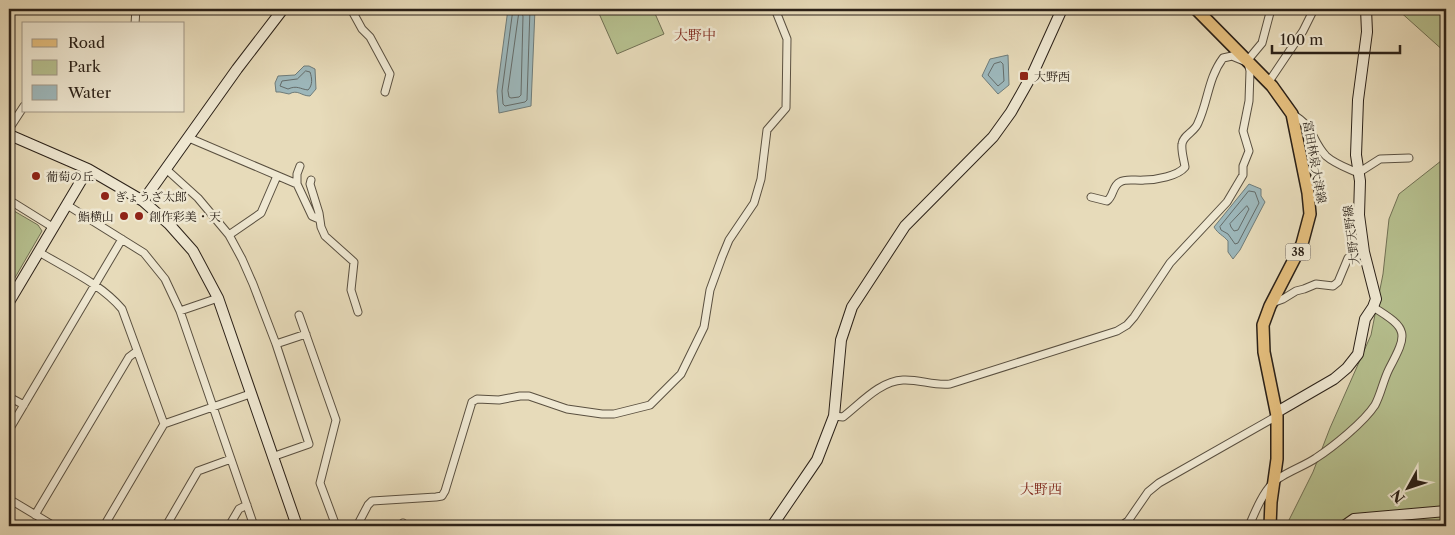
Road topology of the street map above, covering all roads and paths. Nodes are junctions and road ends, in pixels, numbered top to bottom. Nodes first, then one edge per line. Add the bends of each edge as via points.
1 (136, 9) edge
2 (283, 9) edge
3 (351, 9) edge
4 (775, 9) edge
5 (1062, 9) edge
6 (1196, 9) edge
7 (1271, 9) edge
8 (1314, 9) edge
9 (1366, 9) edge
10 (135, 22) edge
11 (1247, 61) junction
12 (1268, 83) junction
13 (385, 92) dead end
14 (22, 110) edge
15 (1292, 114) junction
16 (10, 133) edge
17 (188, 138) junction
18 (1408, 158) dead end
19 (300, 166) dead end
20 (88, 169) junction
21 (166, 169) junction
22 (1358, 173) junction
23 (277, 176) junction
24 (310, 180) dead end
25 (297, 184) junction
26 (1091, 197) dead end
27 (9, 200) edge
28 (142, 201) junction
29 (67, 205) junction
30 (319, 219) junction
31 (54, 228) junction
32 (229, 235) junction
33 (122, 239) junction
34 (39, 252) junction
35 (1364, 254) junction
36 (95, 286) junction
37 (218, 298) junction
38 (9, 302) edge
39 (1271, 303) junction
40 (1373, 307) junction
41 (180, 311) junction
42 (358, 312) dead end
43 (299, 314) dead end
44 (306, 334) junction
45 (276, 344) junction
46 (137, 351) junction
47 (250, 394) junction
48 (9, 397) edge
49 (24, 405) junction
50 (213, 408) junction
51 (1277, 414) junction
52 (834, 416) junction
53 (164, 424) junction
54 (9, 430) edge
55 (272, 457) junction
56 (231, 459) junction
57 (1273, 482) junction
58 (9, 499) edge
59 (247, 505) junction
60 (1446, 511) edge
61 (35, 515) junction
62 (54, 526) edge
63 (104, 526) edge
64 (166, 526) edge
65 (229, 526) edge
66 (254, 526) edge
67 (296, 526) edge
68 (336, 526) edge
69 (357, 526) edge
70 (400, 526) edge
71 (406, 526) edge
72 (772, 526) edge
73 (1121, 526) edge
74 (1249, 526) edge
75 (1270, 526) edge
76 (1344, 526) edge

1 - 10 street
2 - 17 street
3 - 13 street via 390,74
4 - 69 street via 787,39 786,108 767,130 754,203 729,240 710,290 704,327 682,374 650,405 614,414 567,408 529,396 477,399 472,402 442,496 372,501
5 - 52 street via 1011,112 993,137 905,226 852,307 841,340
6 - 11 main road, 富田林泉大津線 / 38
7 - 11 street via 1262,43
8 - 12 street via 1303,32
9 - 22 street, 大野天野線 via 1367,32 1357,117
11 - 12 main road, 富田林泉大津線 / 38
11 - 26 street via 1232,56 1222,58 1218,64 1197,126 1184,138 1185,167 1181,173 1122,181 1107,201
11 - 52 street via 1249,101 1243,131 1249,151 1243,175 1227,202 1170,263 1127,325 1117,331 950,384 904,380 886,384 843,417
12 - 15 main road, 富田林泉大津線 / 38
14 - 16 street
15 - 22 street via 1304,121 1326,156
15 - 39 main road, 富田林泉大津線 / 38 via 1310,214 1302,244
16 - 20 street
17 - 21 street
17 - 23 street
18 - 22 street via 1380,159
19 - 25 street
20 - 28 street
20 - 29 street
21 - 28 street
21 - 32 street via 198,198
22 - 35 street, 大野天野線
23 - 25 street
23 - 32 street via 261,213
24 - 30 street
25 - 30 street via 312,216
27 - 31 street
28 - 37 street via 169,224 192,251
29 - 31 street
29 - 33 street
30 - 42 street via 325,236 354,262 351,290
31 - 34 street
32 - 45 street via 253,284
33 - 36 street
33 - 41 street via 144,253 154,264
34 - 36 street
34 - 38 street
35 - 39 street via 1348,258 1338,282 1333,286 1316,284
35 - 40 street, 大野天野線 via 1376,299
36 - 46 street via 122,309
36 - 49 street
37 - 41 street
37 - 47 street
39 - 51 main road, 富田林泉大津線 / 38 via 1263,325 1264,352
40 - 51 street, 大野天野線 via 1365,319 1358,354 1347,368
40 - 57 street via 1397,322 1403,337 1371,411 1330,448
41 - 50 street
43 - 44 street
44 - 45 street
44 - 68 street via 336,420 320,483
45 - 55 street via 309,444
46 - 53 street
46 - 61 street via 129,357
47 - 50 street
47 - 55 street
48 - 49 street
49 - 54 street
50 - 53 street
50 - 56 street
51 - 57 main road, 富田林泉大津線 / 38 via 1277,459
51 - 73 street via 1159,483
52 - 72 street via 817,460
53 - 63 street
55 - 67 street
56 - 59 street
56 - 64 street via 198,471
57 - 74 street
57 - 75 main road, 富田林泉大津線 / 38
58 - 61 street
59 - 65 street via 239,509
59 - 66 street
60 - 76 street via 1354,519
61 - 62 street
70 - 71 street

